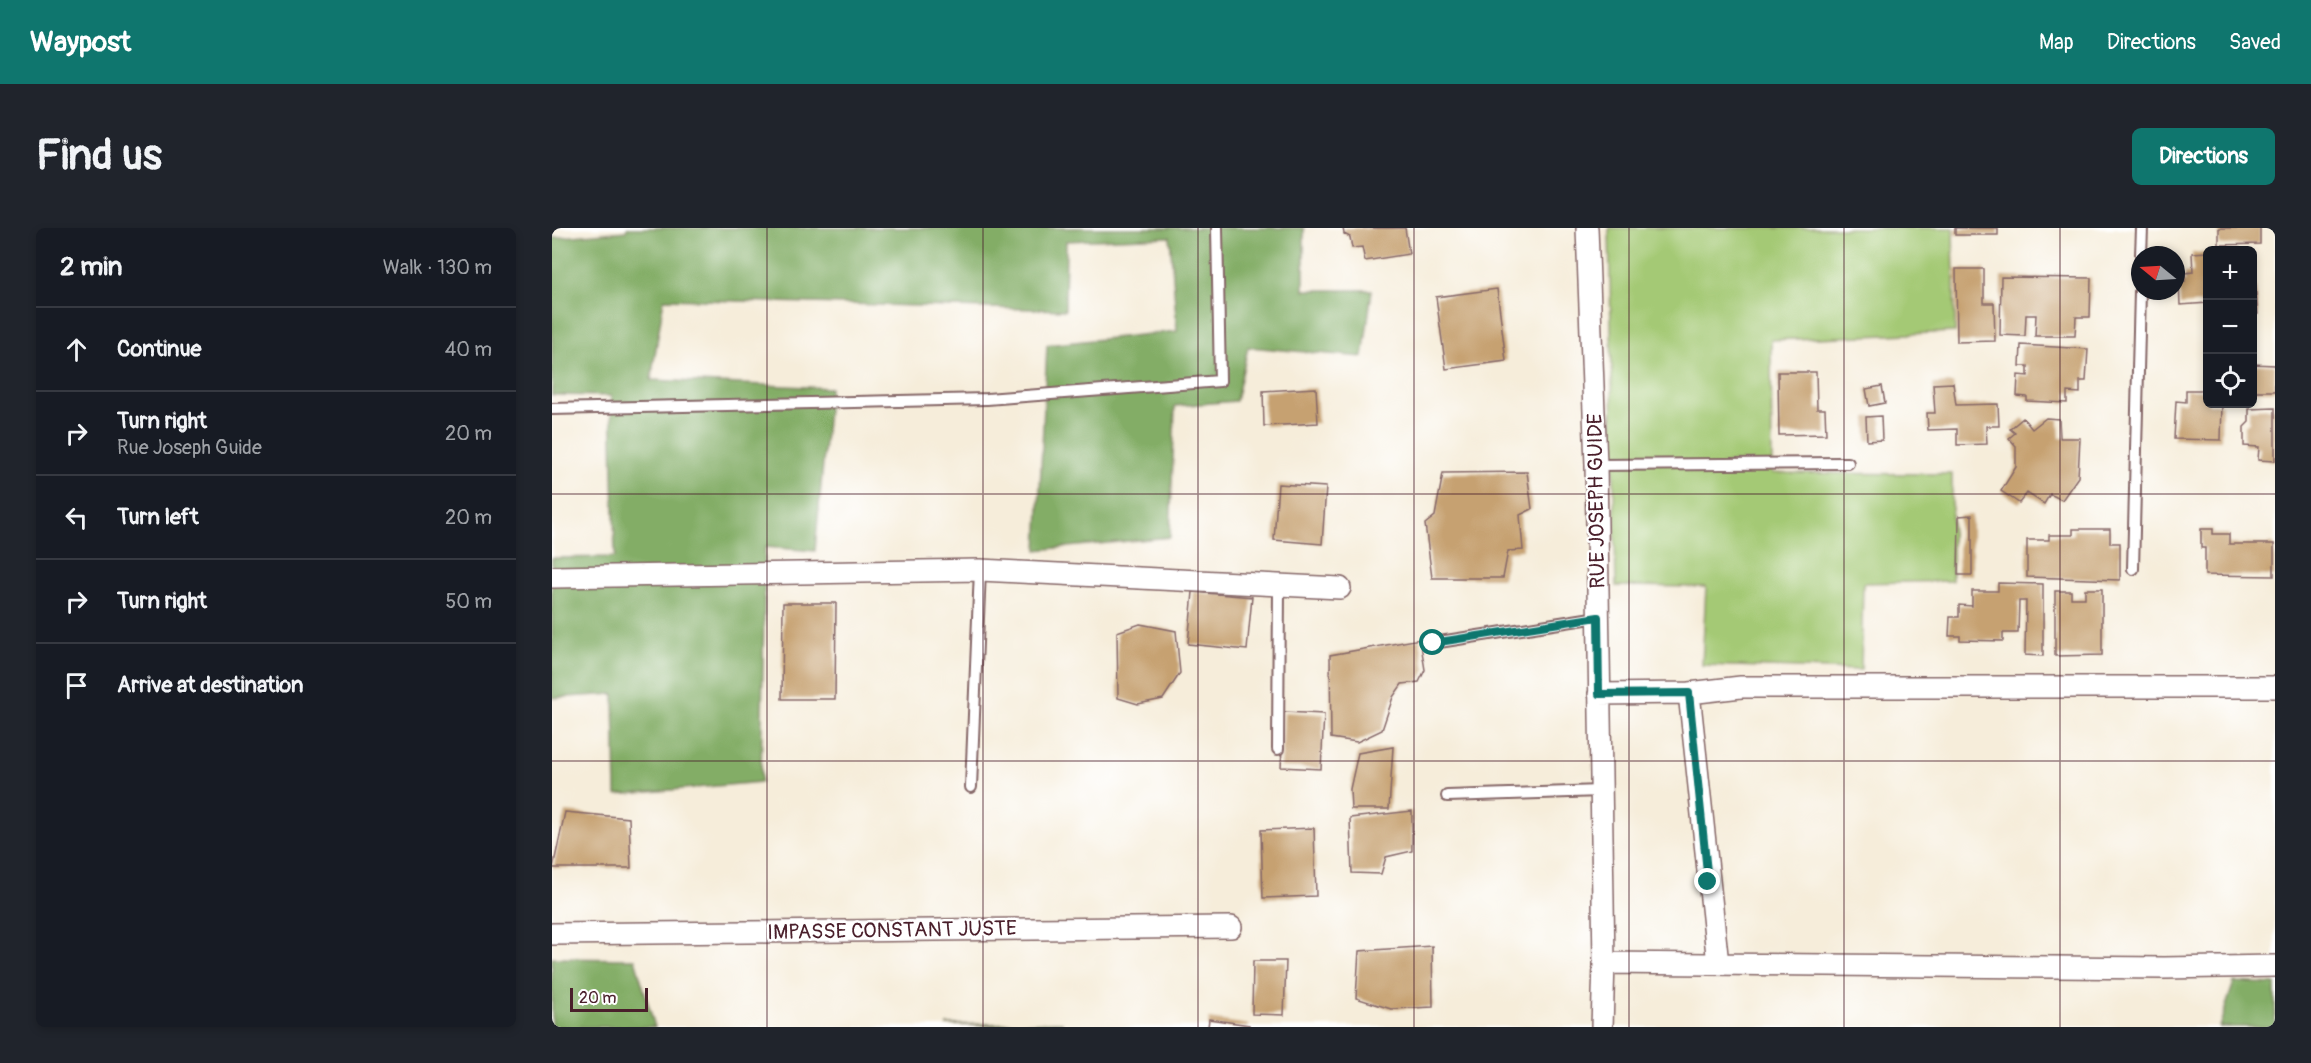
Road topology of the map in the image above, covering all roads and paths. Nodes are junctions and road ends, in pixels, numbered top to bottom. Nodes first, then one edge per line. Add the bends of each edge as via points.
1 (1217, 228) edge
2 (1587, 228) edge
3 (2142, 228) edge
4 (2141, 246) edge
5 (2140, 300) edge
6 (552, 409) edge
7 (1848, 463) dead end
8 (1596, 465) junction
9 (2133, 568) dead end
10 (980, 570) junction
11 (552, 577) edge
12 (1279, 586) junction
13 (1341, 588) dead end
14 (1598, 617) junction
15 (1433, 643) dead end
16 (2275, 687) edge
17 (1689, 693) junction
18 (1599, 694) junction
19 (1278, 749) dead end
20 (971, 787) dead end
21 (1601, 790) junction
22 (1447, 796) dead end
23 (1231, 927) dead end
24 (552, 934) edge
25 (1604, 963) junction
26 (1718, 964) junction
27 (2275, 966) edge
28 (1602, 1027) edge

1 - 6 lane via 1220,381 987,399
2 - 8 street, RUE JOSEPH GUIDE
3 - 4 lane
5 - 9 lane
7 - 8 lane
8 - 14 street, RUE JOSEPH GUIDE
10 - 11 street
10 - 12 street
10 - 20 lane
12 - 13 street
12 - 19 lane
14 - 15 lane
14 - 18 street, RUE JOSEPH GUIDE
16 - 17 street via 1741,687
17 - 18 street
17 - 26 street
18 - 21 street, RUE JOSEPH GUIDE
21 - 22 lane
21 - 25 street, RUE JOSEPH GUIDE
23 - 24 street, IMPASSE CONSTANT JUSTE
25 - 26 street
25 - 28 street, RUE JOSEPH GUIDE
26 - 27 street

